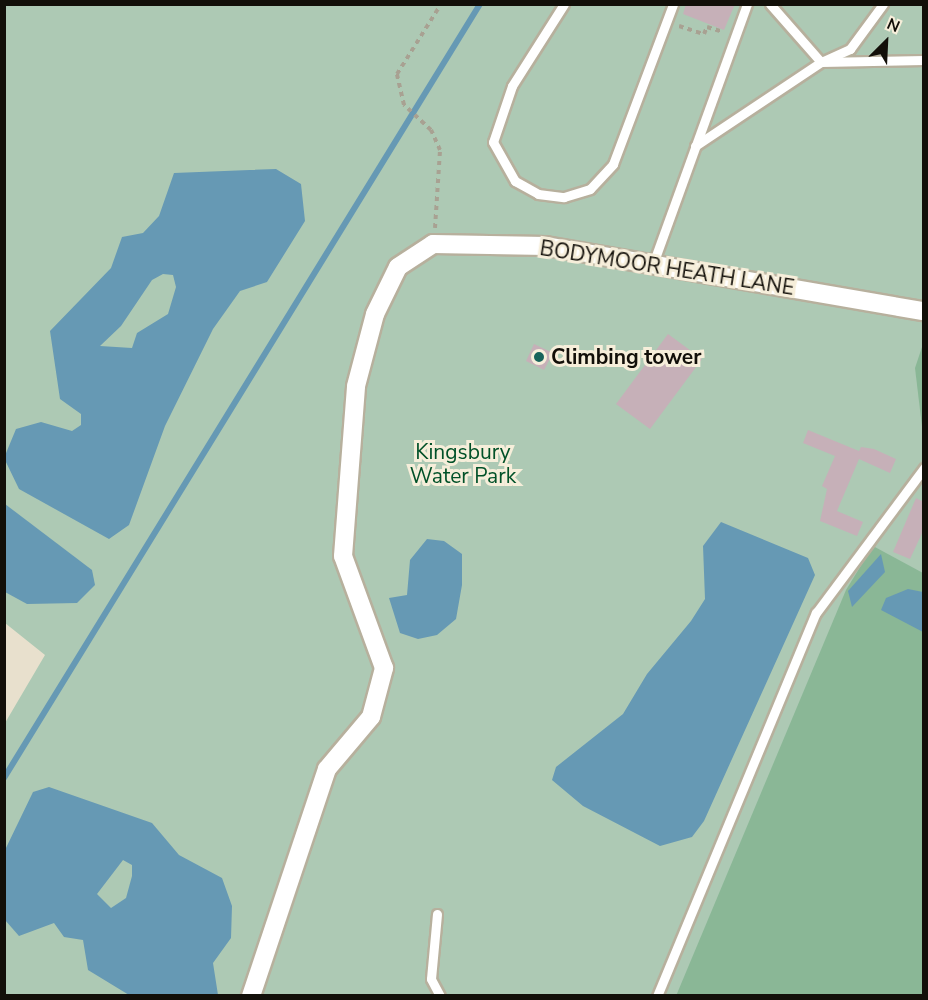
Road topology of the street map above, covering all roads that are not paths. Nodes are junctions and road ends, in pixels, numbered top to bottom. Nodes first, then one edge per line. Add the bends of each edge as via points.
1 (564, 4) edge
2 (673, 4) edge
3 (747, 4) edge
4 (770, 4) edge
5 (883, 4) edge
6 (924, 60) edge
7 (821, 62) junction
8 (695, 146) junction
9 (654, 261) junction
10 (924, 311) edge
11 (924, 468) edge
12 (437, 914) dead end
13 (251, 996) edge
14 (440, 996) edge
15 (657, 996) edge

1 - 2 lane via 512,86 493,142 515,181 538,194 564,197 590,189 613,164
3 - 8 lane
4 - 7 lane
5 - 7 lane via 850,49
6 - 7 lane
7 - 8 lane
8 - 9 lane
9 - 10 street, BODYMOOR HEATH LANE
9 - 13 street, BODYMOOR HEATH LANE via 600,258 546,246 433,243 398,267 375,314 356,386 344,556 384,668 371,717 327,769
11 - 15 lane via 816,613
12 - 14 lane via 431,979

